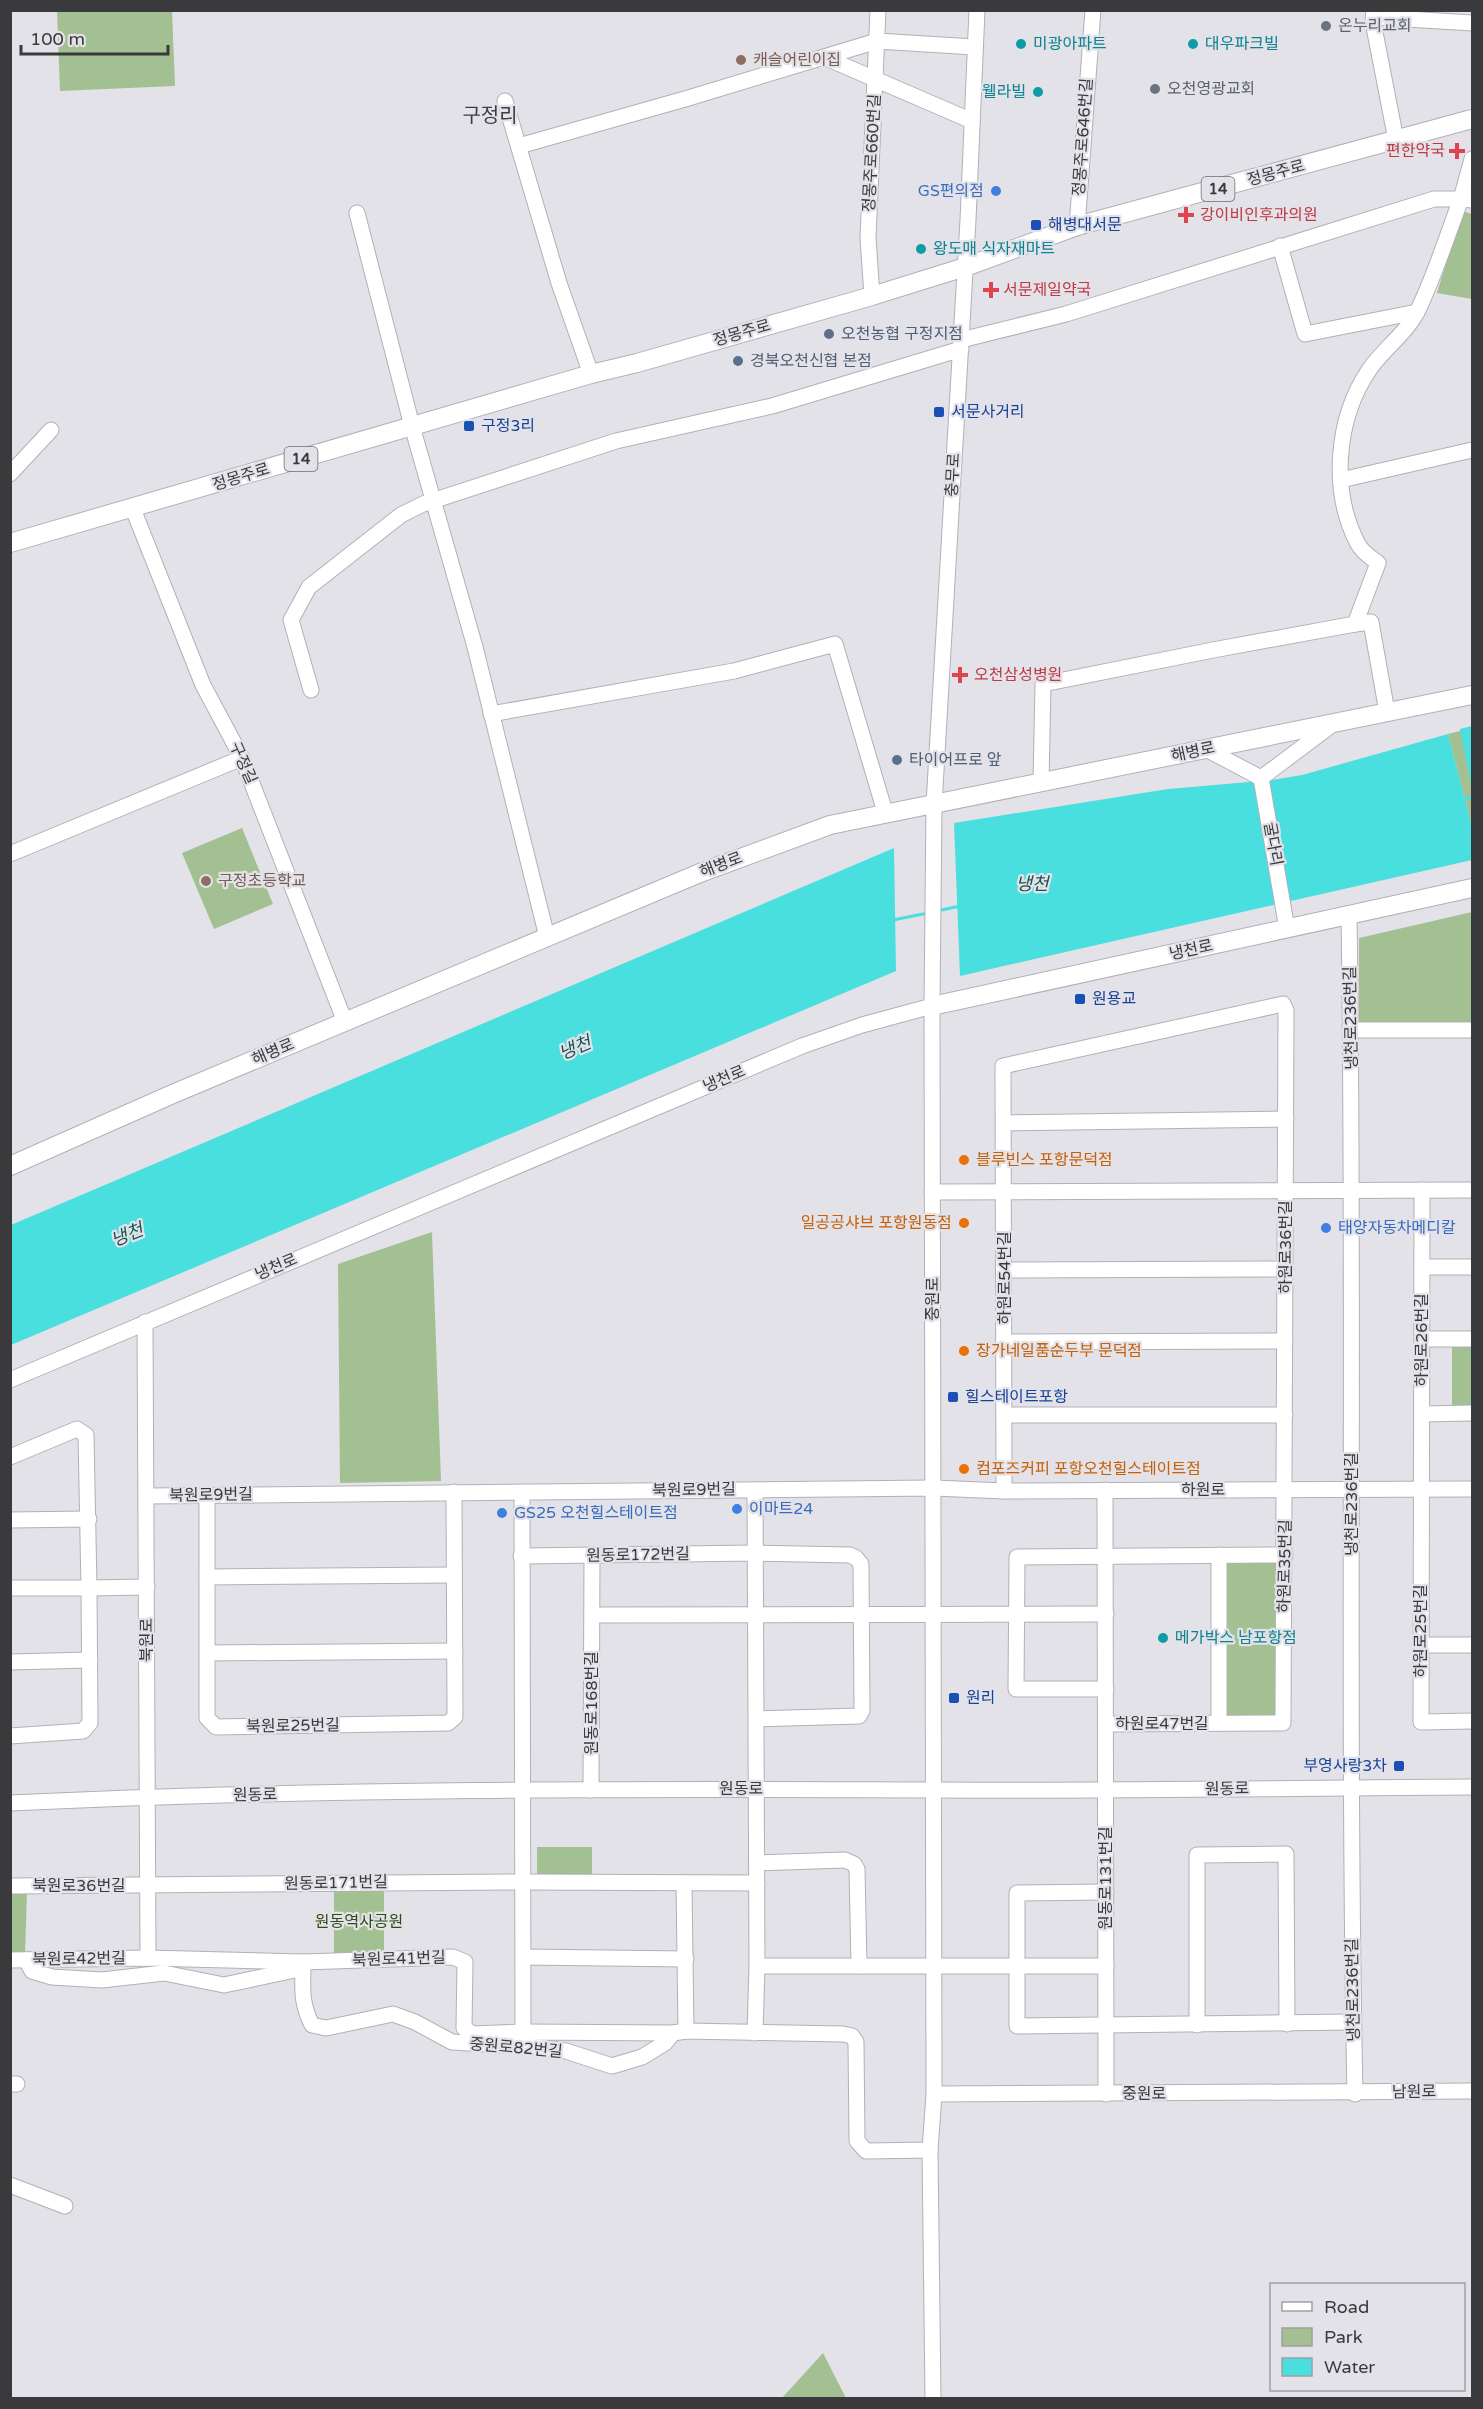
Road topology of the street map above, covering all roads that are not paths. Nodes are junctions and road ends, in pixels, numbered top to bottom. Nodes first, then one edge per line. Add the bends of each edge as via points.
1 (878, 10) edge
2 (977, 10) edge
3 (1093, 10) edge
4 (1374, 14) edge
5 (1473, 23) edge
6 (877, 41) junction
7 (974, 46) junction
8 (824, 57) junction
9 (875, 79) junction
10 (505, 101) dead end
11 (1473, 119) edge
12 (972, 121) junction
13 (1396, 140) junction
14 (519, 146) junction
15 (1473, 159) edge
16 (1467, 200) edge
17 (357, 213) dead end
18 (1077, 227) junction
19 (1280, 246) junction
20 (965, 267) junction
21 (872, 296) junction
22 (1417, 312) junction
23 (961, 345) junction
24 (591, 374) junction
25 (412, 426) junction
26 (51, 430) dead end
27 (1473, 450) edge
28 (10, 474) edge
29 (1341, 480) junction
30 (433, 501) junction
31 (133, 509) junction
32 (10, 543) edge
33 (1355, 624) junction
34 (311, 690) dead end
35 (1473, 695) edge
36 (1387, 712) junction
37 (491, 714) junction
38 (1333, 723) junction
39 (1206, 749) junction
40 (242, 758) junction
41 (1262, 779) junction
42 (1041, 783) junction
43 (934, 805) junction
44 (885, 812) junction
45 (10, 855) edge
46 (1473, 888) edge
47 (1349, 915) junction
48 (1287, 928) junction
49 (547, 937) junction
50 (932, 985) joint
51 (1283, 1004) joint
52 (932, 1006) junction
53 (345, 1022) junction
54 (1351, 1030) junction
55 (1473, 1030) edge
56 (1286, 1119) junction
57 (1004, 1122) junction
58 (10, 1166) edge
59 (1422, 1190) junction
60 (1473, 1190) edge
61 (1286, 1191) junction
62 (1353, 1191) junction
63 (932, 1192) junction
64 (1005, 1192) junction
65 (1422, 1267) junction
66 (1473, 1267) edge
67 (1286, 1269) junction
68 (1005, 1270) junction
69 (145, 1322) junction
70 (1422, 1339) junction
71 (1473, 1339) edge
72 (1286, 1341) junction
73 (1004, 1342) junction
74 (10, 1380) edge
75 (1473, 1413) edge
76 (1285, 1414) junction
77 (1422, 1414) junction
78 (1004, 1415) junction
79 (10, 1457) edge
80 (934, 1488) junction
81 (1352, 1489) junction
82 (1423, 1489) junction
83 (1473, 1489) edge
84 (755, 1490) junction
85 (1105, 1490) junction
86 (1285, 1490) junction
87 (1004, 1491) junction
88 (454, 1492) junction
89 (522, 1492) junction
90 (147, 1496) junction
91 (207, 1496) junction
92 (89, 1519) junction
93 (10, 1520) edge
94 (755, 1553) junction
95 (1285, 1555) junction
96 (521, 1556) junction
97 (592, 1556) junction
98 (1106, 1556) junction
99 (1219, 1556) junction
100 (454, 1575) junction
101 (207, 1577) junction
102 (147, 1587) junction
103 (10, 1588) edge
104 (89, 1588) junction
105 (934, 1613) junction
106 (756, 1614) junction
107 (861, 1614) junction
108 (1016, 1614) junction
109 (1106, 1614) junction
110 (592, 1616) junction
111 (1473, 1645) edge
112 (1421, 1646) junction
113 (455, 1651) junction
114 (208, 1653) junction
115 (90, 1660) junction
116 (10, 1662) edge
117 (1106, 1689) junction
118 (757, 1719) junction
119 (1473, 1721) edge
120 (1219, 1723) junction
121 (1106, 1724) junction
122 (10, 1736) edge
123 (1473, 1787) edge
124 (1352, 1788) junction
125 (522, 1789) junction
126 (757, 1789) junction
127 (934, 1790) junction
128 (591, 1791) junction
129 (1106, 1791) junction
130 (148, 1797) junction
131 (10, 1803) edge
132 (757, 1863) junction
133 (523, 1882) junction
134 (757, 1883) junction
135 (684, 1884) junction
136 (148, 1885) junction
137 (10, 1886) edge
138 (1106, 1892) junction
139 (524, 1957) junction
140 (148, 1958) junction
141 (686, 1959) junction
142 (18, 1960) edge
143 (303, 1965) junction
144 (757, 1966) junction
145 (859, 1966) junction
146 (1017, 1966) junction
147 (1106, 1966) junction
148 (934, 1967) junction
149 (1353, 2022) junction
150 (1287, 2024) junction
151 (1197, 2025) junction
152 (1106, 2026) junction
153 (523, 2032) junction
154 (680, 2032) junction
155 (755, 2033) junction
156 (1473, 2091) edge
157 (934, 2094) junction
158 (1106, 2094) junction
159 (1355, 2094) junction
160 (930, 2150) junction
161 (10, 2185) edge
162 (65, 2206) dead end
163 (933, 2398) edge

1 - 6 street, 정몽주로660번길
2 - 7 street, 충무로
3 - 18 street, 정몽주로646번길
4 - 5 street
4 - 13 street
6 - 7 street
6 - 8 street
6 - 9 street, 정몽주로660번길
7 - 12 street, 충무로
8 - 9 street
8 - 14 street
9 - 12 street
9 - 21 street, 정몽주로660번길 via 868,238
10 - 14 street
11 - 13 main road, 정몽주로 / 14
12 - 20 street, 충무로
13 - 18 main road, 정몽주로 / 14
14 - 24 street via 559,283
15 - 16 street
16 - 19 street via 1434,199
16 - 22 street
17 - 25 street
18 - 20 main road, 정몽주로 / 14
19 - 22 street via 1305,334
19 - 23 street
20 - 21 main road, 정몽주로 / 14
20 - 23 street, 충무로
21 - 24 main road, 정몽주로 / 14
22 - 29 street via 1379,355 1352,401 1339,463
23 - 30 street via 772,406 616,441
23 - 43 street, 충무로
24 - 25 main road, 정몽주로 / 14
25 - 30 street
25 - 31 main road, 정몽주로 / 14
26 - 28 street
27 - 29 street
29 - 33 street via 1344,506 1359,546 1378,563
30 - 34 street via 401,515 309,587 291,620
30 - 37 street
31 - 32 main road, 정몽주로 / 14
31 - 40 street, 구정길 via 203,685
33 - 36 street via 1371,621
33 - 42 street via 1043,684
35 - 36 main road, 해병로
36 - 38 main road, 해병로
37 - 44 street via 734,671 835,644
37 - 49 street
38 - 39 main road, 해병로
38 - 41 street
39 - 41 street
39 - 42 main road, 해병로
40 - 45 street
40 - 53 street, 구정길
41 - 48 street, 굴다리
42 - 43 main road, 해병로
43 - 44 main road, 해병로
43 - 50 street, 충무로
44 - 49 main road, 해병로 via 797,837
46 - 47 main road, 냉천로
47 - 48 main road, 냉천로
47 - 54 street, 냉천로236번길
48 - 52 main road, 냉천로
49 - 53 main road, 해병로
50 - 52 street, 중원로
51 - 56 street, 하원로36번길
51 - 57 street, 하원로54번길 via 1003,1066
52 - 63 street, 중원로
52 - 69 street, 냉천로 via 822,1038
53 - 58 main road, 해병로
54 - 55 street
54 - 62 street, 냉천로236번길
56 - 57 street
56 - 61 street, 하원로36번길
57 - 64 street, 하원로54번길
59 - 60 street
59 - 62 street
59 - 65 street, 하원로26번길
61 - 62 street
61 - 64 street
61 - 67 street, 하원로36번길
62 - 81 street, 냉천로236번길
63 - 64 street
63 - 80 street, 중원로
64 - 68 street, 하원로54번길
65 - 66 street
65 - 70 street, 하원로26번길
67 - 68 street
67 - 72 street, 하원로36번길
68 - 73 street, 하원로54번길
69 - 74 street, 냉천로
69 - 90 street, 북원로
70 - 71 street
70 - 77 street, 하원로26번길
72 - 73 street
72 - 76 street, 하원로36번길
73 - 78 street, 하원로54번길
75 - 77 street
76 - 78 street
76 - 86 street, 하원로36번길
77 - 82 street, 하원로26번길
78 - 87 street, 하원로54번길
79 - 92 street via 77,1429 86,1435
80 - 84 street, 북원로9번길
80 - 87 street, 하원로
80 - 105 street, 중원로
81 - 82 street, 하원로
81 - 86 street, 하원로
81 - 124 street, 냉천로236번길
82 - 83 street, 하원로
82 - 112 street, 하원로25번길
84 - 89 street, 북원로9번길
84 - 94 street
85 - 86 street, 하원로
85 - 87 street, 하원로
85 - 98 street, 하원로47번길
86 - 95 street, 하원로35번길
88 - 89 street, 북원로9번길
88 - 91 street, 북원로9번길
88 - 100 street
89 - 96 street
90 - 91 street, 북원로9번길
90 - 102 street, 북원로
91 - 101 street, 북원로25번길
92 - 93 street
92 - 104 street
94 - 97 street, 원동로172번길
94 - 106 street
94 - 107 street, 원동로172번길 via 856,1558 861,1564
95 - 99 street
95 - 120 street, 하원로35번길 via 1283,1723
96 - 97 street, 원동로172번길
96 - 125 street
97 - 110 street, 원동로168번길
98 - 99 street
98 - 108 street via 1017,1557
98 - 109 street, 하원로47번길
99 - 120 street
100 - 101 street
100 - 113 street
101 - 114 street, 북원로25번길
102 - 104 street
102 - 130 street, 북원로
103 - 104 street
104 - 115 street
105 - 107 street
105 - 108 street
105 - 127 street, 중원로
106 - 107 street
106 - 110 street
106 - 118 street
107 - 118 street via 859,1716
108 - 109 street
108 - 117 street via 1016,1689
109 - 117 street, 하원로47번길
110 - 128 street, 원동로168번길
111 - 112 street
112 - 119 street, 하원로25번길 via 1421,1722
113 - 114 street
113 - 114 street, 북원로25번길 via 455,1717 448,1724 216,1727 207,1718
115 - 116 street
115 - 122 street via 90,1723 83,1731
117 - 121 street, 하원로47번길
118 - 126 street
120 - 121 street, 하원로47번길
121 - 129 street, 하원로47번길
123 - 124 street, 원동로
124 - 129 street, 원동로
124 - 149 street, 냉천로236번길
125 - 128 street, 원동로
125 - 130 street, 원동로
125 - 133 street
126 - 127 street, 원동로
126 - 128 street, 원동로
126 - 132 street
127 - 129 street, 원동로
127 - 148 street, 중원로
129 - 138 street, 원동로131번길
130 - 131 street, 원동로
130 - 136 street, 북원로
132 - 134 street
132 - 145 street via 845,1860 854,1864
133 - 135 street, 원동로171번길
133 - 136 street, 원동로171번길
133 - 139 street
134 - 135 street, 원동로171번길
134 - 144 street
135 - 141 street
136 - 137 street, 북원로36번길
136 - 140 street, 북원로
138 - 146 street via 1017,1893
138 - 147 street, 원동로131번길
139 - 141 street
139 - 153 street
140 - 142 street, 북원로42번길
140 - 143 street, 북원로41번길
141 - 154 street
142 - 143 street via 32,1971 52,1977 102,1980 164,1973 224,1985
143 - 153 street, 북원로41번길 via 461,1959 465,1962 468,2033
143 - 154 street, 중원로82번길 via 304,2010 312,2025 326,2028 393,2014 452,2042 566,2051 612,2066 642,2057
144 - 145 street
144 - 155 street
145 - 148 street
146 - 147 street
146 - 148 street
146 - 152 street via 1017,2026
147 - 152 street, 원동로131번길
148 - 157 street, 중원로
149 - 150 street
149 - 159 street, 냉천로236번길
150 - 151 street
150 - 151 street via 1286,1854 1263,1854 1197,1855
151 - 152 street
152 - 158 street, 원동로131번길
153 - 154 street, 북원로41번길
154 - 155 street, 북원로41번길
155 - 160 street, 북원로41번길 via 852,2036 856,2042 857,2141 861,2147 866,2151
156 - 159 street, 남원로
157 - 158 street, 중원로
157 - 160 street, 중원로
158 - 159 street, 중원로
160 - 163 street, 중원로
161 - 162 street

